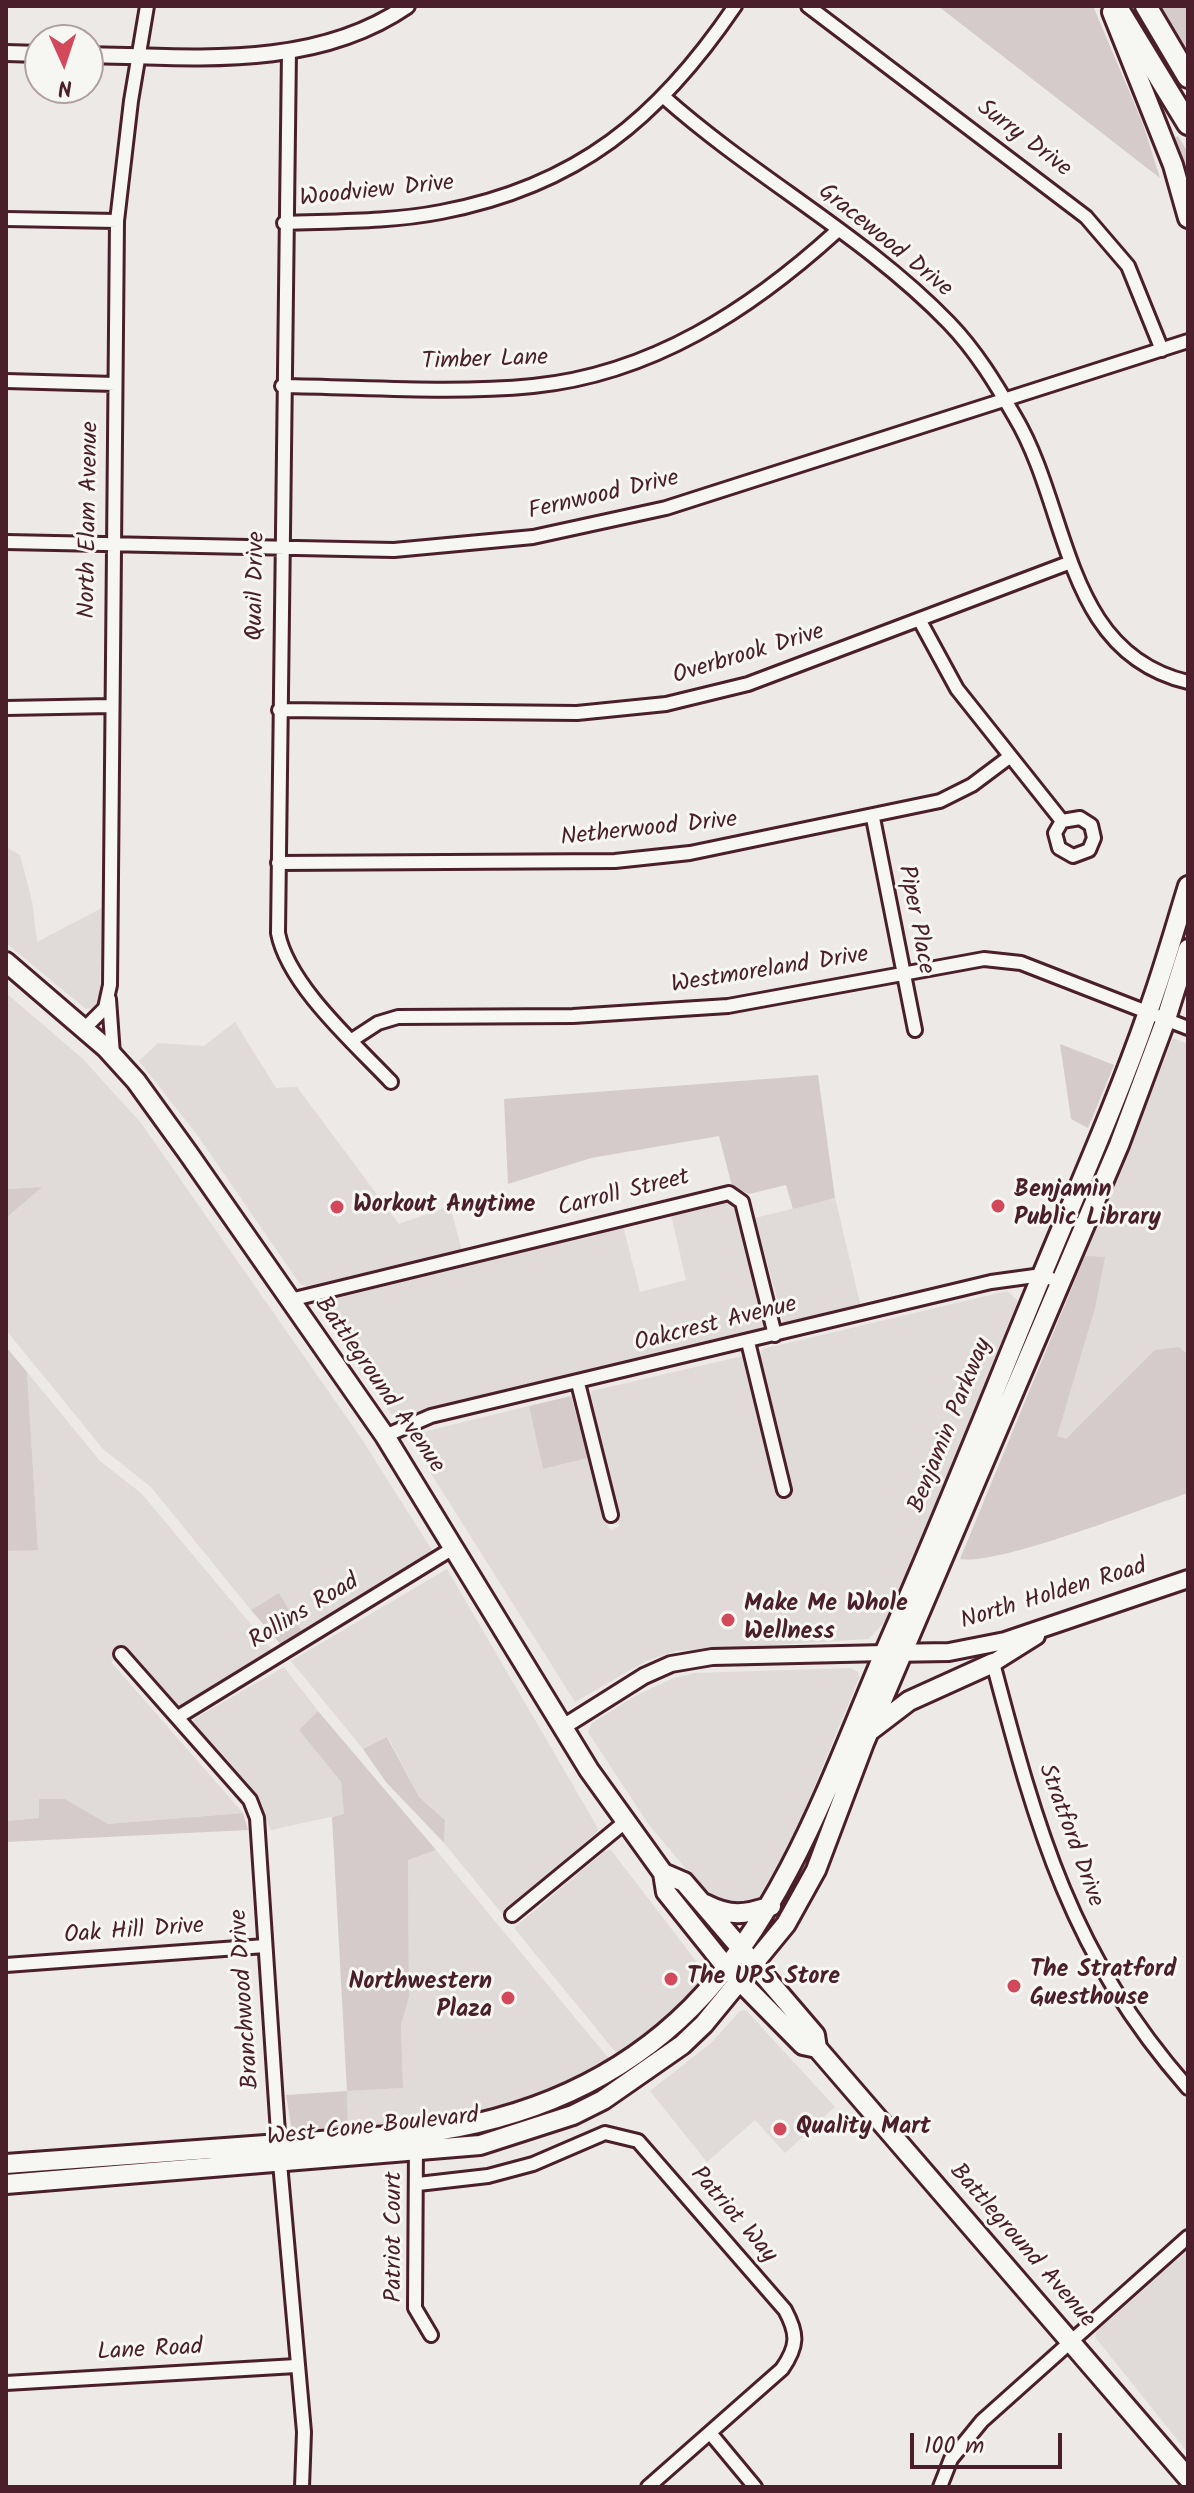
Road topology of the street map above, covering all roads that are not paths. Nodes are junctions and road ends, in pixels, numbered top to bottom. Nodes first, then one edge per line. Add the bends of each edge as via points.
1 (147, 6) edge
2 (407, 6) edge
3 (735, 6) edge
4 (808, 6) edge
5 (1110, 6) edge
6 (1116, 6) edge
7 (1146, 6) edge
8 (289, 51) junction
9 (104, 55) edge
10 (138, 56) junction
11 (1188, 77) edge
12 (665, 98) junction
13 (1188, 124) edge
14 (1188, 218) edge
15 (6, 219) edge
16 (117, 221) junction
17 (284, 223) junction
18 (837, 231) junction
19 (1188, 341) edge
20 (1162, 350) junction
21 (6, 381) edge
22 (115, 384) junction
23 (282, 386) junction
24 (1004, 399) junction
25 (6, 542) edge
26 (113, 542) junction
27 (281, 548) junction
28 (1071, 562) junction
29 (920, 621) junction
30 (1188, 682) edge
31 (111, 706) junction
32 (6, 708) edge
33 (279, 710) junction
34 (1008, 758) junction
35 (873, 818) junction
36 (1062, 821) dead end
37 (278, 863) junction
38 (1188, 886) edge
39 (1188, 949) edge
40 (6, 962) edge
41 (901, 974) junction
42 (109, 997) junction
43 (1148, 1012) junction
44 (1166, 1019) junction
45 (85, 1028) junction
46 (1188, 1028) edge
47 (915, 1030) dead end
48 (352, 1040) junction
49 (113, 1055) junction
50 (391, 1082) dead end
51 (1050, 1278) junction
52 (290, 1300) junction
53 (775, 1335) junction
54 (748, 1342) junction
55 (578, 1383) junction
56 (385, 1436) junction
57 (784, 1490) dead end
58 (611, 1515) dead end
59 (455, 1547) junction
60 (1188, 1579) edge
61 (1043, 1629) junction
62 (885, 1653) junction
63 (905, 1653) junction
64 (121, 1654) dead end
65 (993, 1663) junction
66 (178, 1717) junction
67 (563, 1727) junction
68 (869, 1732) junction
69 (625, 1822) junction
70 (663, 1873) junction
71 (701, 1902) junction
72 (771, 1906) junction
73 (512, 1915) dead end
74 (265, 1946) junction
75 (741, 1949) junction
76 (6, 1965) edge
77 (755, 1966) junction
78 (726, 1967) junction
79 (741, 1982) junction
80 (817, 2048) junction
81 (1188, 2088) edge
82 (416, 2144) junction
83 (280, 2154) junction
84 (6, 2164) edge
85 (6, 2184) edge
86 (418, 2184) junction
87 (1188, 2237) edge
88 (431, 2335) dead end
89 (1071, 2341) junction
90 (296, 2366) junction
91 (6, 2383) edge
92 (711, 2434) junction
93 (1188, 2478) edge
94 (302, 2487) edge
95 (648, 2487) edge
96 (755, 2487) edge
97 (940, 2487) edge

1 - 10 street, North Elam Avenue
2 - 8 street via 366,28
3 - 12 street, Woodview Drive
4 - 20 street, Surry Drive via 1086,217 1128,266
5 - 14 main road via 1173,165
6 - 13 highway
7 - 11 highway
8 - 10 street
8 - 17 street, Quail Drive
9 - 10 street
10 - 16 street, North Elam Avenue
12 - 17 street, Woodview Drive via 586,157 477,204 405,217
12 - 18 street, Gracewood Drive
15 - 16 street
16 - 22 street, North Elam Avenue
17 - 23 street, Quail Drive
18 - 23 street, Timber Lane via 759,296 700,335 598,374 505,388
18 - 24 street, Gracewood Drive via 931,306 975,354
19 - 20 street, Fernwood Drive
20 - 24 street, Fernwood Drive
21 - 22 street
22 - 26 street, North Elam Avenue
23 - 27 street, Quail Drive
24 - 27 street, Fernwood Drive via 666,508 587,527 435,548
24 - 28 street, Gracewood Drive via 1028,439
25 - 26 street, Fernwood Drive
26 - 27 street, Fernwood Drive
26 - 31 street, North Elam Avenue
27 - 33 street, Quail Drive
28 - 29 street, Overbrook Drive
28 - 30 street, Gracewood Drive via 1096,617 1116,644 1161,676
29 - 33 street, Overbrook Drive via 748,684 651,706 577,713
29 - 34 street via 957,689
31 - 32 street
31 - 42 street, North Elam Avenue
33 - 37 street, Quail Drive
34 - 35 street, Netherwood Drive via 940,801
34 - 36 street
35 - 37 street, Netherwood Drive via 690,853 615,861
35 - 41 street, Piper Place
37 - 48 street, Quail Drive via 280,945 300,979
38 - 43 main road, Benjamin Parkway
39 - 44 main road, Benjamin Parkway
40 - 45 main road, Battleground Avenue
41 - 43 street, Westmoreland Drive via 959,962 1004,960
41 - 47 street, Piper Place
41 - 48 street, Westmoreland Drive via 728,1006 573,1016 413,1015 378,1023
42 - 45 street
42 - 49 street, North Elam Avenue
43 - 44 street, Westmoreland Drive
43 - 51 main road, Benjamin Parkway
44 - 46 street, Westmoreland Drive
44 - 51 main road, Benjamin Parkway via 1119,1145
45 - 49 main road, Battleground Avenue
48 - 50 street, Quail Drive
49 - 52 main road, Battleground Avenue
51 - 53 street, Oakcrest Avenue via 991,1282
51 - 62 main road, Benjamin Parkway
51 - 63 main road, Benjamin Parkway
52 - 53 street, Carroll Street via 719,1194 736,1195 746,1215
52 - 56 main road, Battleground Avenue
53 - 54 street, Oakcrest Avenue
54 - 55 street, Oakcrest Avenue
54 - 57 street
55 - 56 street, Oakcrest Avenue via 431,1416
55 - 58 street
56 - 59 main road, Battleground Avenue
59 - 66 street, Rollins Road
59 - 67 main road, Battleground Avenue
60 - 61 main road, North Holden Road
61 - 63 main road, North Holden Road via 979,1647
61 - 65 main road
62 - 63 main road, North Holden Road
62 - 67 street via 712,1657 671,1664
62 - 72 main road, Benjamin Parkway
63 - 68 main road, Benjamin Parkway
64 - 66 street, Branchwood Drive
65 - 68 main road via 909,1701
65 - 81 street, Stratford Drive via 1039,1831 1075,1920 1128,2012
66 - 74 street, Branchwood Drive via 254,1809
67 - 69 main road, Battleground Avenue
68 - 77 main road, Benjamin Parkway via 816,1870
69 - 70 main road, Battleground Avenue
69 - 73 street
70 - 71 main road, Battleground Avenue via 684,1882
70 - 78 main road, Battleground Avenue via 666,1892
71 - 72 main road via 737,1915
71 - 75 main road, Battleground Avenue
72 - 75 main road, Benjamin Parkway
74 - 76 street, Oak Hill Drive
74 - 83 street, Branchwood Drive
75 - 77 main road, Battleground Avenue
75 - 78 main road, Benjamin Parkway
77 - 79 main road, Benjamin Parkway
77 - 80 main road, Battleground Avenue via 815,2035
78 - 79 main road, Battleground Avenue
78 - 82 main road, West Cone Boulevard via 670,2027 588,2085 502,2119
79 - 80 main road, Battleground Avenue via 803,2045
79 - 82 main road, West Cone Boulevard via 682,2045 603,2100 480,2145
80 - 89 main road, Battleground Avenue
82 - 83 main road, West Cone Boulevard
82 - 86 street, Patriot Court
83 - 84 main road, West Cone Boulevard
83 - 85 main road, West Cone Boulevard
83 - 90 street, Branchwood Drive
86 - 88 street, Patriot Court via 415,2308
86 - 92 street, Patriot Way via 518,2168 605,2133 638,2141 785,2310 795,2329 793,2354 782,2369
87 - 89 street
89 - 93 main road, Battleground Avenue
89 - 97 street via 968,2436
90 - 91 street, Lane Road
90 - 94 street, Branchwood Drive via 304,2432
92 - 95 street, Patriot Way
92 - 96 street

